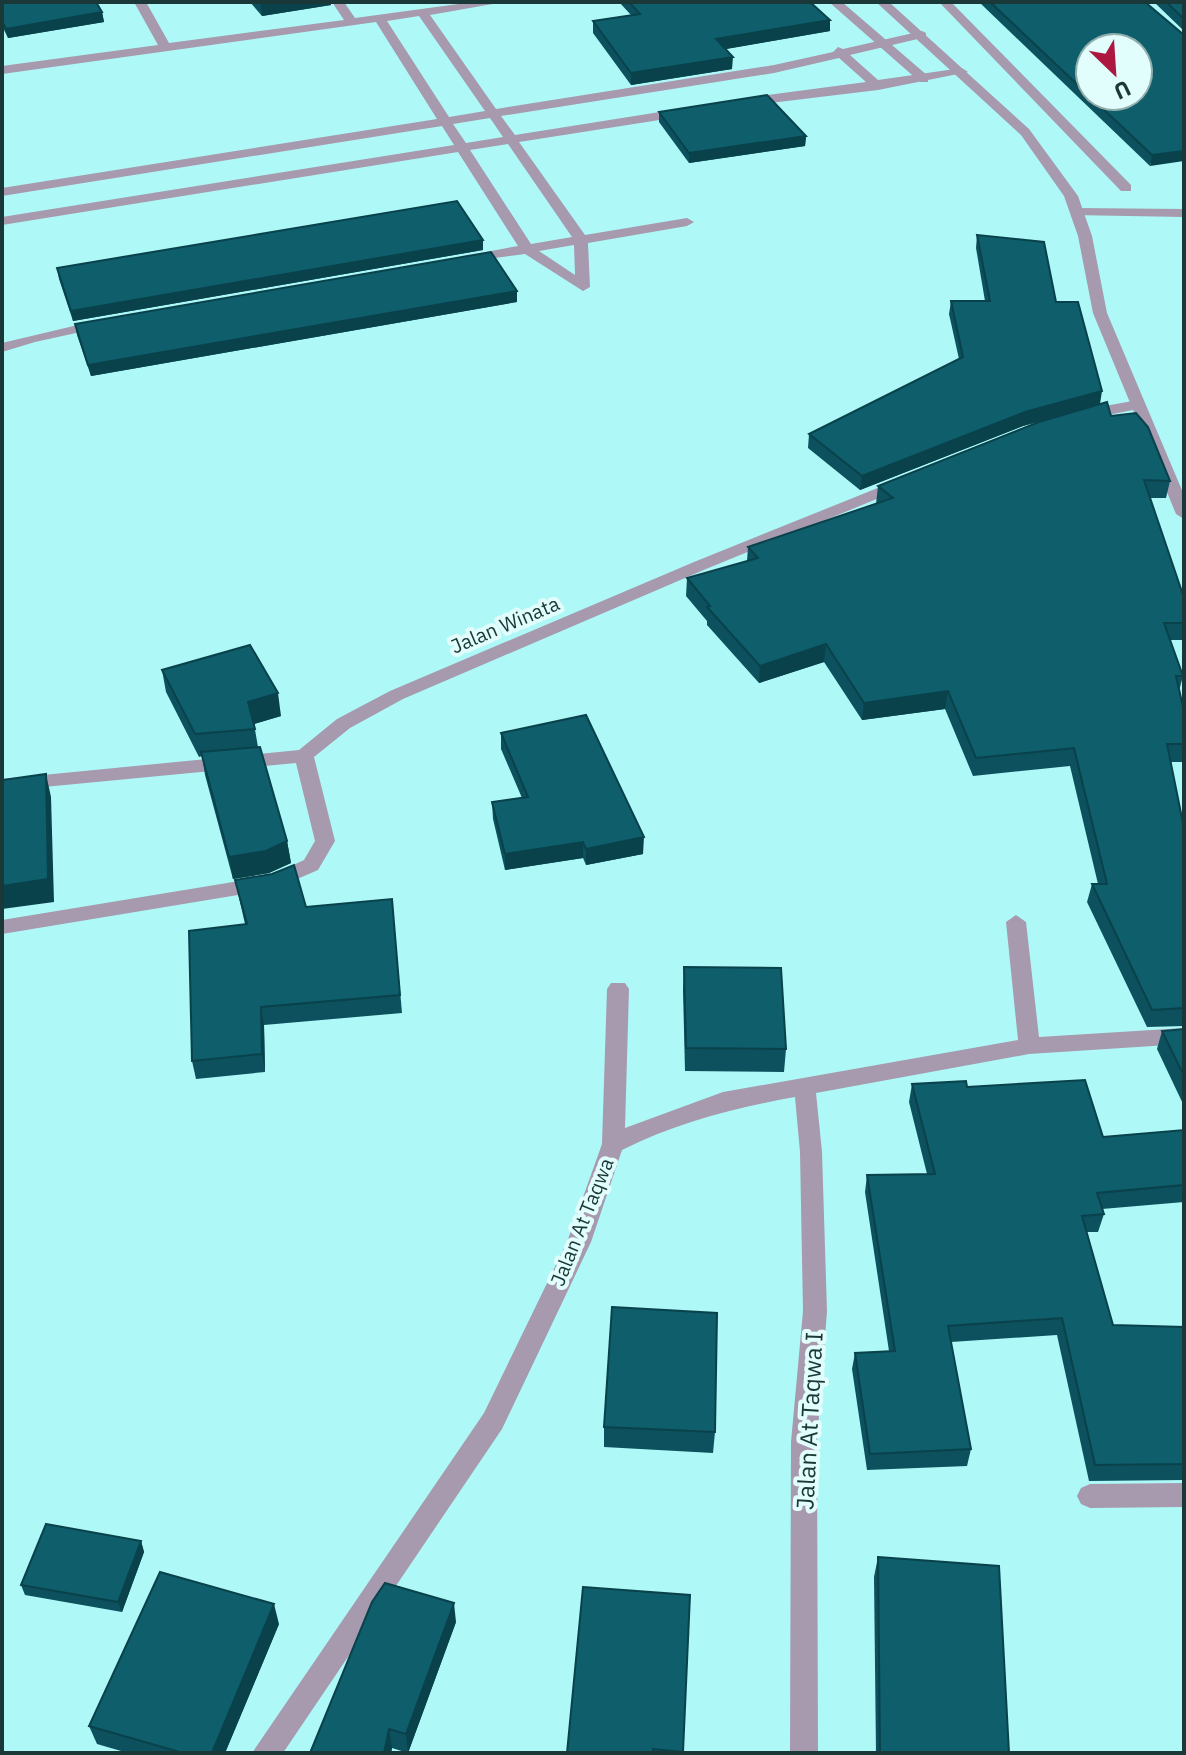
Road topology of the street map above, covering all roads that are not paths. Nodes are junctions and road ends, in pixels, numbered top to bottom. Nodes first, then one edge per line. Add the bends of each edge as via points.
1 (140, 2) edge
2 (338, 2) edge
3 (498, 2) edge
4 (835, 2) edge
5 (882, 2) edge
6 (945, 2) edge
7 (423, 13) junction
8 (379, 18) junction
9 (352, 22) junction
10 (922, 35) junction
11 (881, 42) junction
12 (166, 48) junction
13 (838, 51) junction
14 (774, 69) junction
15 (2, 70) edge
16 (962, 72) junction
17 (924, 79) junction
18 (878, 86) junction
19 (798, 93) junction
20 (737, 103) edge
21 (707, 108) edge
22 (491, 113) junction
23 (443, 120) junction
24 (509, 140) junction
25 (461, 148) junction
26 (226, 156) junction
27 (241, 183) junction
28 (1126, 188) dead end
29 (2, 192) edge
30 (1077, 212) junction
31 (1184, 213) edge
32 (2, 221) edge
33 (687, 222) dead end
34 (581, 240) junction
35 (527, 249) junction
36 (449, 263) edge
37 (122, 320) edge
38 (2, 348) edge
39 (1138, 405) junction
40 (1059, 422) edge
41 (911, 480) edge
42 (1184, 511) edge
43 (304, 756) junction
44 (2, 785) edge
45 (1016, 922) dead end
46 (2, 927) edge
47 (618, 989) dead end
48 (1184, 1036) edge
49 (1029, 1046) junction
50 (805, 1089) junction
51 (613, 1144) junction
52 (1184, 1495) edge
53 (1090, 1496) dead end
54 (266, 1753) edge
55 (804, 1753) edge

1 - 12 street
2 - 9 street
3 - 7 street
4 - 11 street
5 - 10 street
6 - 28 street
7 - 8 street
7 - 22 street
8 - 9 street
8 - 23 street
9 - 12 street
10 - 11 street
10 - 16 street
11 - 13 street
11 - 17 street
12 - 15 street
13 - 14 street
13 - 18 street
14 - 19 street
14 - 22 street
16 - 17 street
16 - 30 street via 1025,132
17 - 18 street
18 - 19 street
19 - 20 street
21 - 24 street
22 - 23 street
22 - 24 street
23 - 25 street
23 - 26 street
24 - 25 street
24 - 34 street
25 - 27 street
25 - 35 street
26 - 27 street
26 - 29 street
27 - 32 street
30 - 31 street
30 - 39 street via 1100,313
33 - 34 street
34 - 35 street
34 - 35 street via 583,287
35 - 36 street
37 - 38 street
39 - 40 street
39 - 42 street
41 - 43 street, Jalan Winata via 740,546 409,690 322,735
43 - 44 street
43 - 46 street via 325,841 311,865 274,882
45 - 49 street
47 - 51 street
48 - 49 street, Jalan At Taqwa
49 - 50 street, Jalan At Taqwa
50 - 51 street, Jalan At Taqwa via 723,1101
50 - 55 street, Jalan At Taqwa I via 815,1311 804,1442
51 - 54 street, Jalan At Taqwa via 579,1242 493,1421
52 - 53 street

